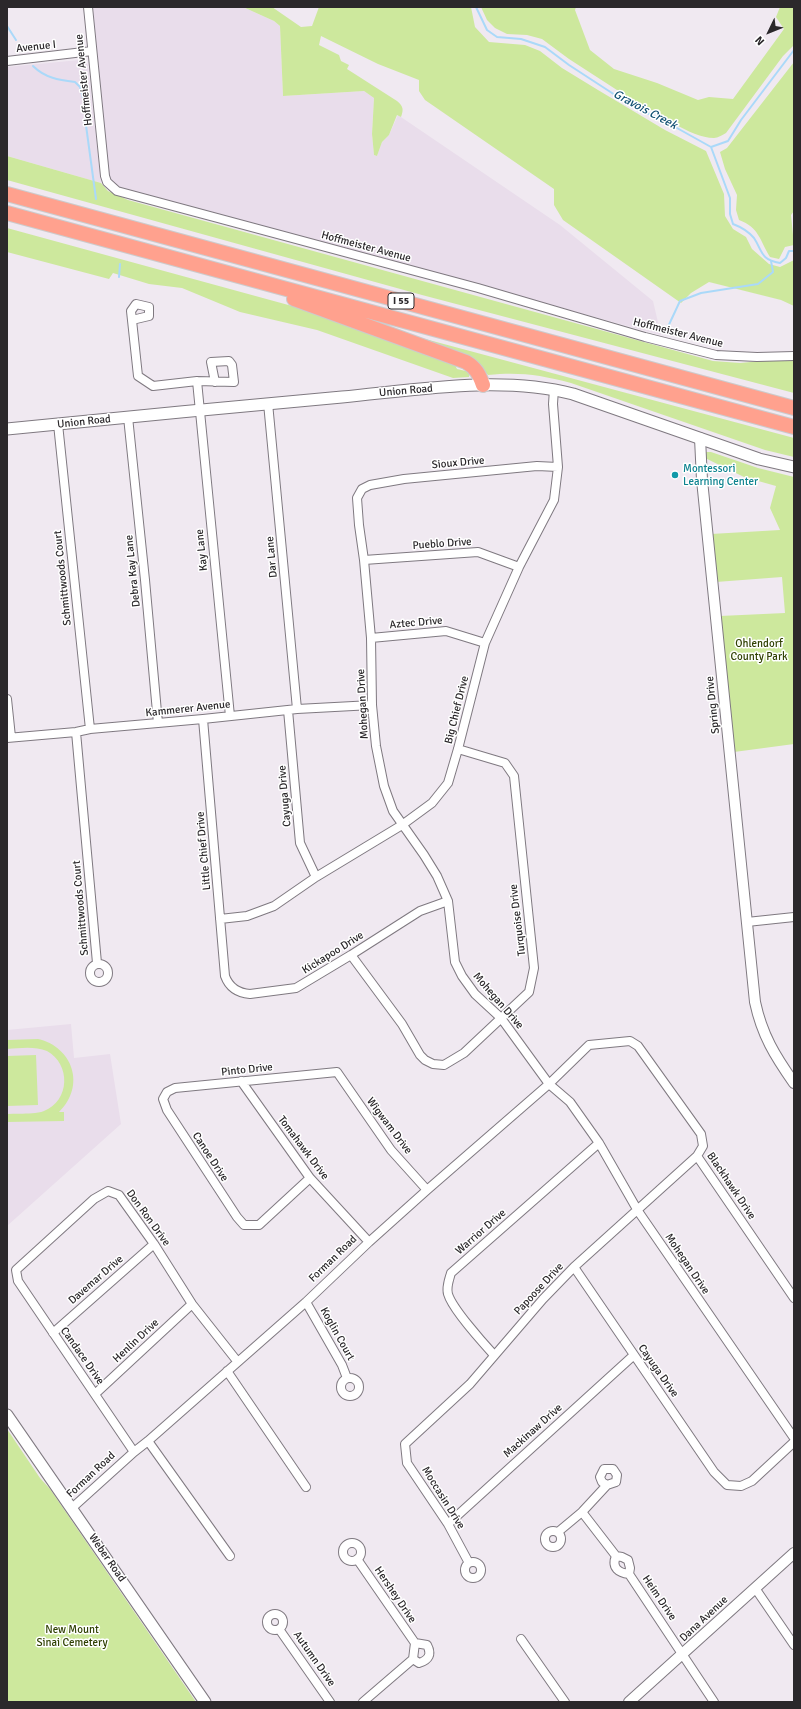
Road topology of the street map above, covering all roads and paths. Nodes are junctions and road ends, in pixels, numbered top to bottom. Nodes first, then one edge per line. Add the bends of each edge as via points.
1 (88, 7) edge
2 (92, 51) junction
3 (7, 61) edge
4 (7, 194) edge
5 (7, 213) edge
6 (278, 288) junction
7 (132, 320) dead end
8 (794, 356) edge
9 (197, 381) junction
10 (214, 382) dead end
11 (483, 385) junction
12 (554, 389) junction
13 (268, 403) junction
14 (794, 408) edge
15 (200, 410) junction
16 (128, 417) junction
17 (58, 424) junction
18 (794, 427) edge
19 (7, 429) edge
20 (700, 438) junction
21 (558, 467) junction
22 (794, 467) edge
23 (362, 489) joint
24 (364, 560) junction
25 (519, 567) junction
26 (371, 638) junction
27 (485, 643) junction
28 (7, 699) edge
29 (372, 705) junction
30 (297, 709) junction
31 (288, 710) junction
32 (230, 716) junction
33 (203, 720) junction
34 (158, 723) junction
35 (90, 729) junction
36 (76, 732) junction
37 (9, 738) edge
38 (458, 749) junction
39 (402, 825) junction
40 (316, 877) junction
41 (448, 901) junction
42 (794, 917) edge
43 (220, 918) junction
44 (747, 922) junction
45 (352, 956) junction
46 (97, 963) dead end
47 (226, 981) joint
48 (501, 1018) junction
49 (616, 1042) joint
50 (337, 1072) joint
51 (241, 1081) junction
52 (794, 1083) edge
53 (548, 1084) junction
54 (163, 1099) joint
55 (599, 1144) junction
56 (697, 1156) junction
57 (310, 1178) junction
58 (427, 1190) junction
59 (638, 1211) junction
60 (369, 1242) junction
61 (154, 1244) junction
62 (574, 1267) junction
63 (16, 1270) joint
64 (794, 1298) edge
65 (306, 1302) junction
66 (192, 1304) junction
67 (53, 1333) junction
68 (634, 1355) junction
69 (494, 1356) junction
70 (237, 1361) junction
71 (227, 1371) junction
72 (347, 1378) dead end
73 (95, 1394) junction
74 (7, 1415) edge
75 (794, 1438) edge
76 (148, 1441) junction
77 (794, 1442) edge
78 (405, 1444) joint
79 (134, 1452) junction
80 (607, 1485) dead end
81 (306, 1487) dead end
82 (72, 1508) junction
83 (582, 1512) junction
84 (448, 1524) junction
85 (558, 1532) dead end
86 (794, 1552) edge
87 (230, 1556) dead end
88 (616, 1556) junction
89 (358, 1559) dead end
90 (468, 1563) dead end
91 (629, 1574) junction
92 (755, 1588) junction
93 (279, 1629) dead end
94 (521, 1639) dead end
95 (414, 1643) junction
96 (794, 1644) edge
97 (683, 1654) junction
98 (413, 1659) junction
99 (205, 1702) edge
100 (330, 1702) edge
101 (363, 1702) edge
102 (565, 1702) edge
103 (629, 1702) edge
104 (714, 1702) edge

1 - 2 street, Hoffmeister Avenue
2 - 3 street, Avenue I
2 - 8 street, Hoffmeister Avenue via 107,182 118,191 716,355
4 - 14 highway, I 55
5 - 6 highway, I 55
6 - 11 highway via 298,302 466,362 478,372
6 - 18 highway, I 55
7 - 9 street via 138,376 153,386
9 - 10 street
9 - 15 street, Kay Lane
11 - 12 main road, Union Road via 515,384
11 - 13 main road, Union Road
12 - 20 main road, Union Road
12 - 21 street, Big Chief Drive
13 - 15 main road, Union Road
13 - 30 street, Dar Lane
15 - 16 main road, Union Road
15 - 32 street, Kay Lane
16 - 17 main road, Union Road
16 - 34 street, Debra Kay Lane
17 - 19 main road, Union Road
17 - 35 street, Schmittwoods Court
20 - 22 main road, Union Road via 759,459
20 - 44 street, Spring Drive
21 - 23 street, Sioux Drive via 537,466 404,479 370,484
21 - 25 street, Big Chief Drive via 554,500
23 - 24 street, Mohegan Drive via 357,498 357,509
24 - 25 street, Pueblo Drive via 478,552
24 - 26 street, Mohegan Drive
25 - 27 street, Big Chief Drive
26 - 27 street, Aztec Drive via 446,631
26 - 29 street, Mohegan Drive
27 - 38 street, Big Chief Drive
28 - 37 street
29 - 30 street, Kammerer Avenue
29 - 39 street, Mohegan Drive via 376,746 384,786 393,811
30 - 31 street, Kammerer Avenue
31 - 32 street, Kammerer Avenue
31 - 40 street, Cayuga Drive via 300,844
32 - 33 street, Kammerer Avenue
33 - 34 street, Kammerer Avenue
33 - 43 street, Little Chief Drive
34 - 35 street, Kammerer Avenue
35 - 36 street, Kammerer Avenue
36 - 37 street, Kammerer Avenue
36 - 46 street, Schmittwoods Court
38 - 39 street, Big Chief Drive via 448,783 432,803
38 - 48 street, Turquoise Drive via 504,763 514,776 534,968 529,992
39 - 40 street, Big Chief Drive
39 - 41 street, Mohegan Drive via 416,842
40 - 43 street, Big Chief Drive via 274,906 247,916
41 - 45 street, Kickapoo Drive via 420,911
41 - 48 street, Mohegan Drive via 455,962 475,994
42 - 44 street
43 - 47 street, Little Chief Drive
44 - 52 street, Spring Drive via 755,1002 762,1030 774,1054
45 - 47 street, Kickapoo Drive via 296,988 244,994 233,989
45 - 48 street, Turquoise Drive via 402,1024 420,1055 433,1064 444,1065 454,1061
48 - 53 street, Mohegan Drive
49 - 53 street, Forman Road via 589,1045
49 - 56 street, Blackhawk Drive via 630,1041 638,1046 702,1134 703,1146
50 - 51 street, Pinto Drive
50 - 58 street, Wigwam Drive via 392,1150
51 - 54 street, Pinto Drive via 176,1088 167,1092
51 - 57 street, Tomahawk Drive
53 - 55 street, Mohegan Drive via 570,1102
53 - 58 street, Forman Road
54 - 57 street, Canoe Drive via 167,1110 244,1225 259,1225
55 - 59 street, Mohegan Drive
55 - 69 street, Warrior Drive via 451,1273 447,1286 448,1296
56 - 59 street, Papoose Drive
56 - 64 street, Blackhawk Drive
57 - 60 street, Tomahawk Drive
58 - 60 street, Forman Road
59 - 62 street, Papoose Drive
59 - 75 street, Mohegan Drive
60 - 65 street, Forman Road
61 - 63 street, Don Ron Drive via 119,1194 108,1191 94,1199
61 - 66 street, Don Ron Drive
61 - 67 street, Davemar Drive
62 - 68 street, Cayuga Drive
62 - 69 street, Papoose Drive
63 - 67 street, Candace Drive via 18,1281
65 - 70 street, Forman Road
65 - 72 street, Koglin Court
66 - 70 street, Don Ron Drive
66 - 73 street, Henlin Drive
67 - 73 street, Candace Drive
68 - 77 street, Cayuga Drive via 714,1472 727,1485 741,1486 752,1480
68 - 84 street, Mackinaw Drive
69 - 78 street, Papoose Drive via 470,1384
70 - 71 street, Forman Road
71 - 76 street, Forman Road
71 - 81 street
73 - 79 street, Candace Drive
74 - 82 main road, Weber Road
76 - 79 street, Forman Road
76 - 87 street
78 - 84 street, Moccasin Drive via 407,1463
79 - 82 street, Forman Road
80 - 83 street
82 - 99 main road, Weber Road
83 - 85 street
83 - 88 street, Heim Drive
84 - 90 street, Moccasin Drive
86 - 92 street, Dana Avenue
88 - 91 street, Heim Drive via 628,1560
88 - 91 street, Heim Drive via 617,1571
89 - 95 street, Hershey Drive
91 - 97 street, Heim Drive
92 - 96 street
92 - 97 street, Dana Avenue
93 - 100 street, Autumn Drive
94 - 102 street
95 - 98 street
95 - 98 street via 428,1645 430,1657 419,1663
97 - 103 street, Dana Avenue
97 - 104 street, Heim Drive
98 - 101 street

